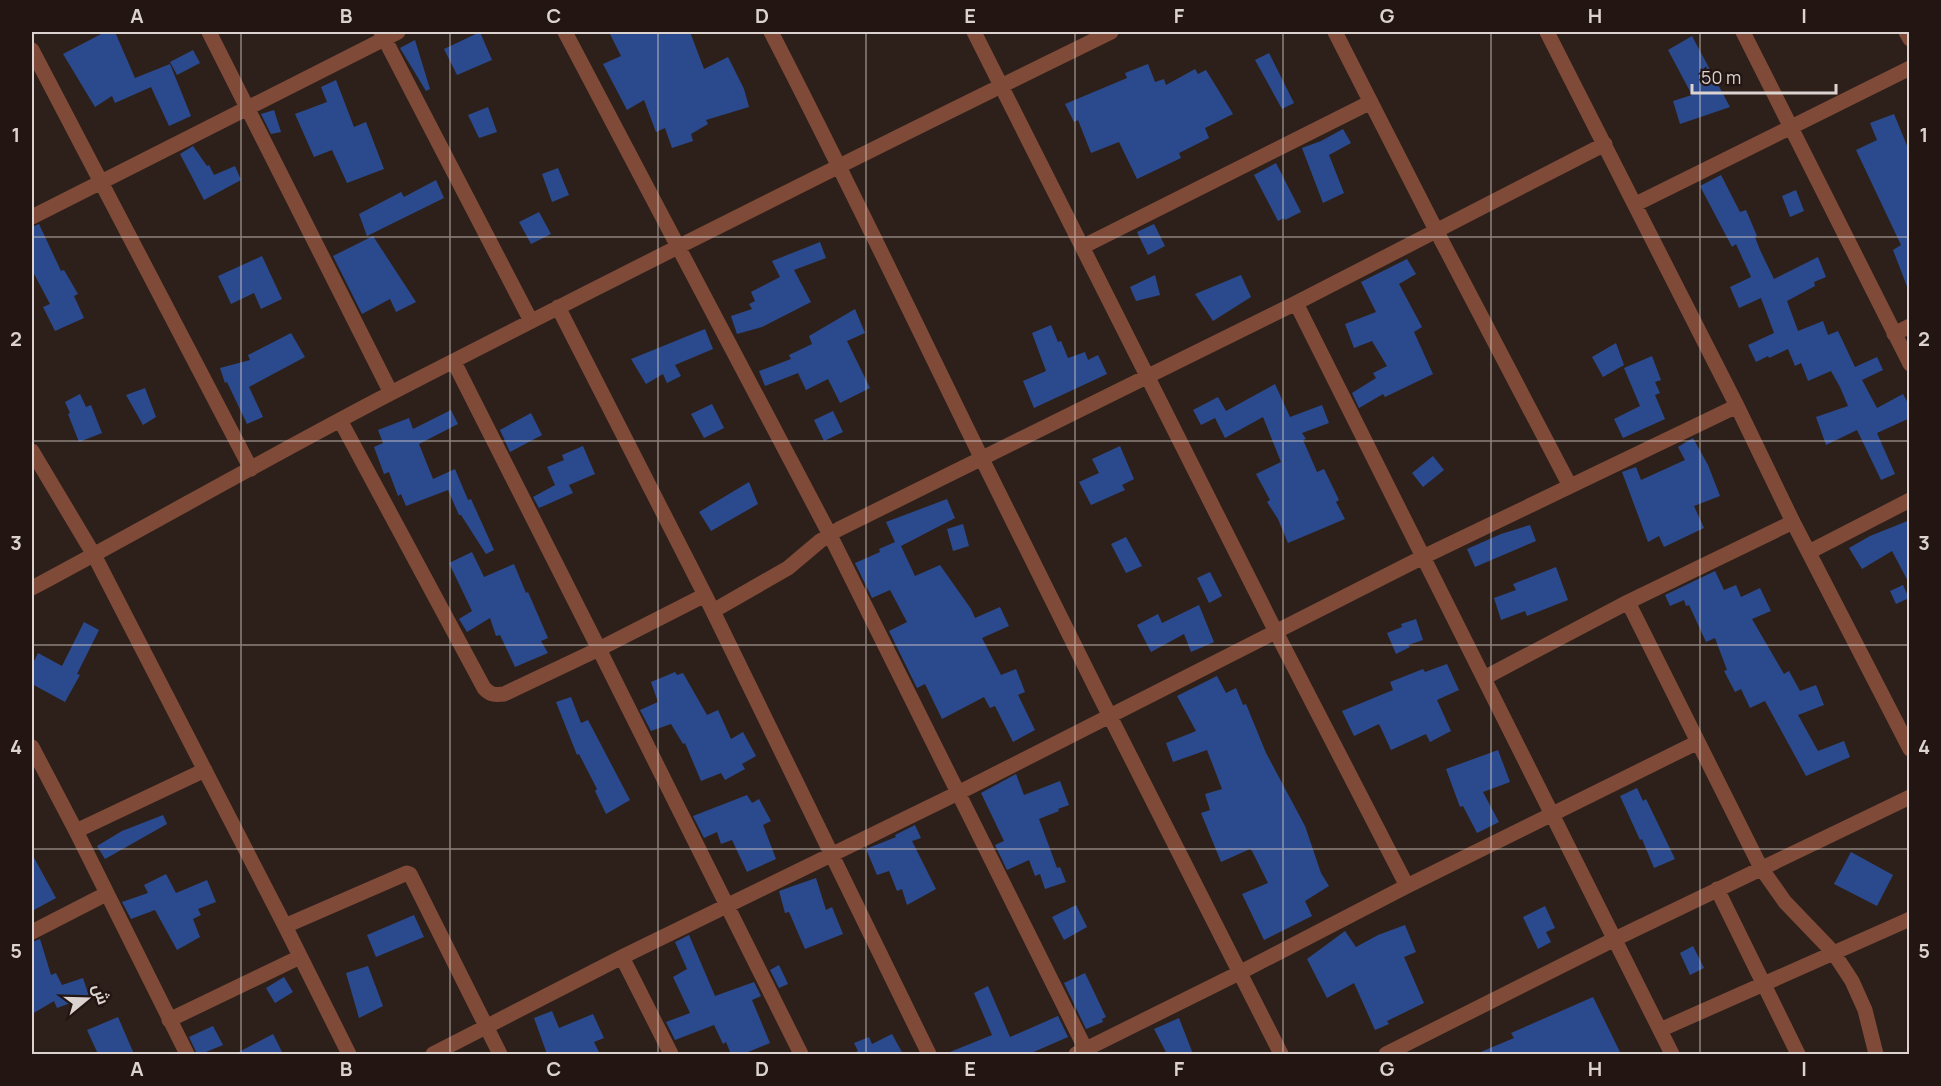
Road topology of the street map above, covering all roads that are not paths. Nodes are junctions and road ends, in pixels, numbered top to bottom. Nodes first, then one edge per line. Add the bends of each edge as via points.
1 (209, 32) edge
2 (565, 32) edge
3 (771, 32) edge
4 (974, 32) edge
5 (1112, 32) edge
6 (1335, 32) edge
7 (1547, 32) edge
8 (1743, 32) edge
9 (1906, 32) edge
10 (388, 34) edge
11 (1910, 39) edge
12 (32, 50) edge
13 (1910, 68) edge
14 (1000, 86) junction
15 (1371, 102) junction
16 (246, 108) junction
17 (1791, 127) junction
18 (1605, 144) junction
19 (840, 165) junction
20 (101, 182) junction
21 (1636, 204) junction
22 (32, 217) edge
23 (1437, 232) junction
24 (677, 247) junction
25 (1082, 247) junction
26 (1296, 303) junction
27 (558, 307) junction
28 (531, 321) junction
29 (1910, 326) edge
30 (1894, 334) junction
31 (454, 362) junction
32 (1910, 364) edge
33 (1148, 378) junction
34 (391, 393) junction
35 (1737, 406) junction
36 (340, 420) junction
37 (32, 451) edge
38 (982, 458) junction
39 (250, 469) junction
40 (1570, 486) junction
41 (1910, 500) edge
42 (1793, 522) junction
43 (830, 535) junction
44 (1809, 552) junction
45 (94, 555) junction
46 (1423, 558) junction
47 (32, 588) edge
48 (705, 595) junction
49 (1628, 602) junction
50 (713, 611) junction
51 (1276, 632) junction
52 (599, 649) junction
53 (1484, 678) junction
54 (1109, 716) junction
55 (1698, 742) junction
56 (32, 747) edge
57 (1910, 749) edge
58 (205, 770) junction
59 (958, 793) junction
60 (1910, 797) edge
61 (1553, 814) junction
62 (76, 831) junction
63 (832, 855) junction
64 (1761, 868) junction
65 (1407, 886) junction
66 (1717, 889) junction
67 (106, 894) junction
68 (727, 905) junction
69 (1910, 919) edge
70 (285, 926) junction
71 (32, 932) edge
72 (1615, 939) junction
73 (1833, 952) junction
74 (300, 957) junction
75 (622, 957) junction
76 (1239, 973) junction
77 (1762, 984) junction
78 (169, 1020) junction
79 (486, 1028) junction
80 (1660, 1030) junction
81 (1083, 1053) edge
82 (187, 1054) edge
83 (349, 1054) edge
84 (433, 1054) edge
85 (500, 1054) edge
86 (671, 1054) edge
87 (801, 1054) edge
88 (929, 1054) edge
89 (1281, 1054) edge
90 (1386, 1054) edge
91 (1672, 1054) edge
92 (1798, 1054) edge
93 (1876, 1054) edge

1 - 16 street
2 - 24 street
3 - 19 street
4 - 14 street
5 - 14 street
6 - 15 street
7 - 18 street
8 - 17 street
9 - 11 street
10 - 16 street
10 - 28 street
12 - 20 street
13 - 17 street
14 - 19 street
14 - 25 street
15 - 23 street
15 - 25 street
16 - 20 street
16 - 34 street
17 - 21 street
17 - 30 street
18 - 21 street
18 - 23 street
19 - 24 street
19 - 38 street
20 - 22 street
20 - 39 street
21 - 35 street
23 - 26 street
23 - 40 street
24 - 27 street
24 - 43 street
25 - 33 street
26 - 33 street
26 - 46 street
27 - 28 street
27 - 48 street
28 - 31 street
29 - 30 street
30 - 32 street
31 - 34 street
31 - 52 street
33 - 38 street
33 - 51 street
34 - 36 street
35 - 40 street
35 - 42 street
36 - 39 street
36 - 52 street via 489,694 504,694
37 - 45 street
38 - 43 street
38 - 54 street
39 - 45 street
40 - 46 street
41 - 44 street
42 - 44 street
42 - 49 street
43 - 50 street via 788,568
43 - 59 street
44 - 57 street
45 - 47 street
45 - 58 street
46 - 51 street
46 - 53 street
48 - 50 street
48 - 52 street
49 - 53 street
49 - 55 street
50 - 63 street
51 - 54 street
51 - 65 street
52 - 68 street
53 - 61 street
54 - 59 street
54 - 76 street
55 - 61 street
55 - 64 street
56 - 62 street
58 - 62 street
58 - 70 street
59 - 63 street
59 - 81 street
60 - 64 street
61 - 65 street
61 - 72 street
62 - 67 street
63 - 68 street
63 - 88 street
64 - 66 street
64 - 73 street via 1785,902
65 - 76 street
66 - 72 street
66 - 77 street
67 - 71 street
67 - 78 street
68 - 75 street
68 - 87 street
69 - 73 street
70 - 74 street
70 - 79 street via 410,874
72 - 80 street
72 - 90 street
73 - 77 street
73 - 93 street via 1865,1010
74 - 78 street
74 - 83 street
75 - 79 street
75 - 86 street
76 - 81 street
76 - 89 street
77 - 80 street
77 - 92 street
78 - 82 street
79 - 84 street
79 - 85 street
80 - 91 street

